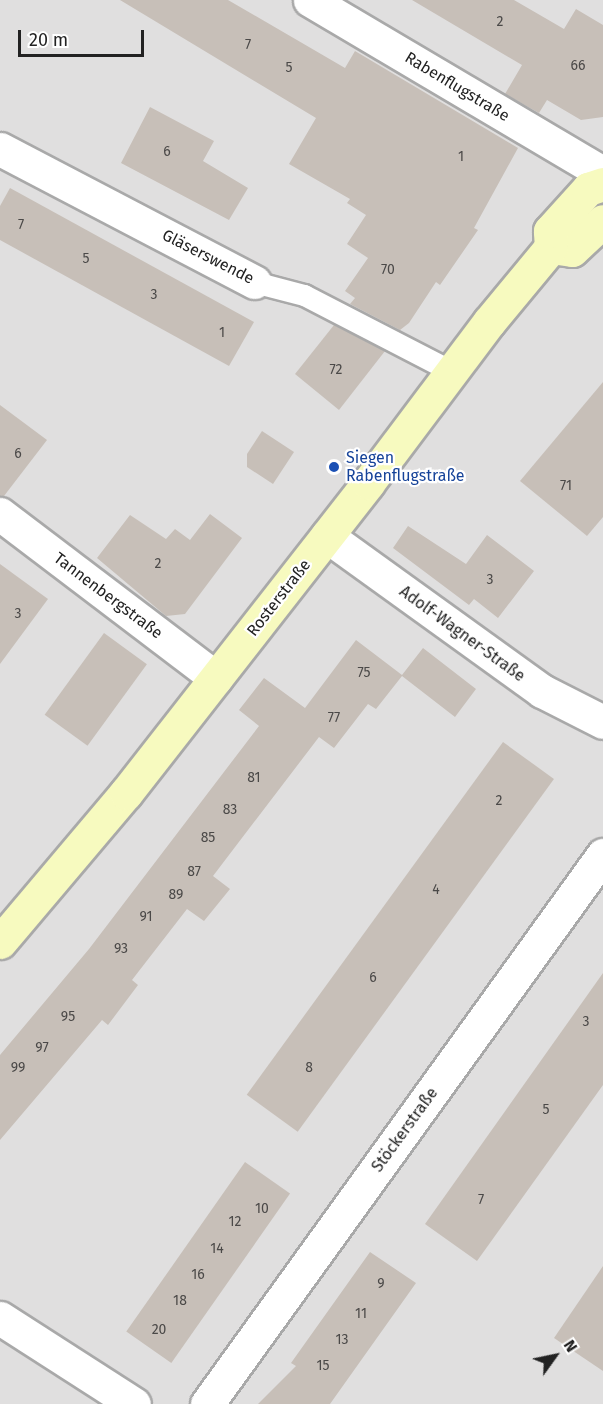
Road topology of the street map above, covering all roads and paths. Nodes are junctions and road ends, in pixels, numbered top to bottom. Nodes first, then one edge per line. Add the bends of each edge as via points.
1 (310, 0) edge
2 (0, 148) edge
3 (603, 174) edge
4 (603, 184) edge
5 (603, 221) edge
6 (551, 247) junction
7 (254, 282) joint
8 (453, 372) junction
9 (0, 514) edge
10 (327, 536) junction
11 (216, 678) junction
12 (603, 722) edge
13 (603, 855) edge
14 (0, 942) edge
15 (0, 1318) edge
16 (134, 1404) edge
17 (207, 1404) edge

1 - 3 street, Rabenflugstraße
2 - 7 street, Gläserswende
4 - 6 street, Rosterstraße via 588,189 567,209 550,231
5 - 6 street via 572,250
6 - 8 street, Rosterstraße
7 - 8 lane, Gläserswende via 304,295
8 - 10 street, Rosterstraße
9 - 11 street, Tannenbergstraße
10 - 11 street, Rosterstraße
10 - 12 street, Adolf-Wagner-Straße via 542,691
11 - 14 street, Rosterstraße via 126,793
13 - 17 street, Stöckerstraße
15 - 16 street

